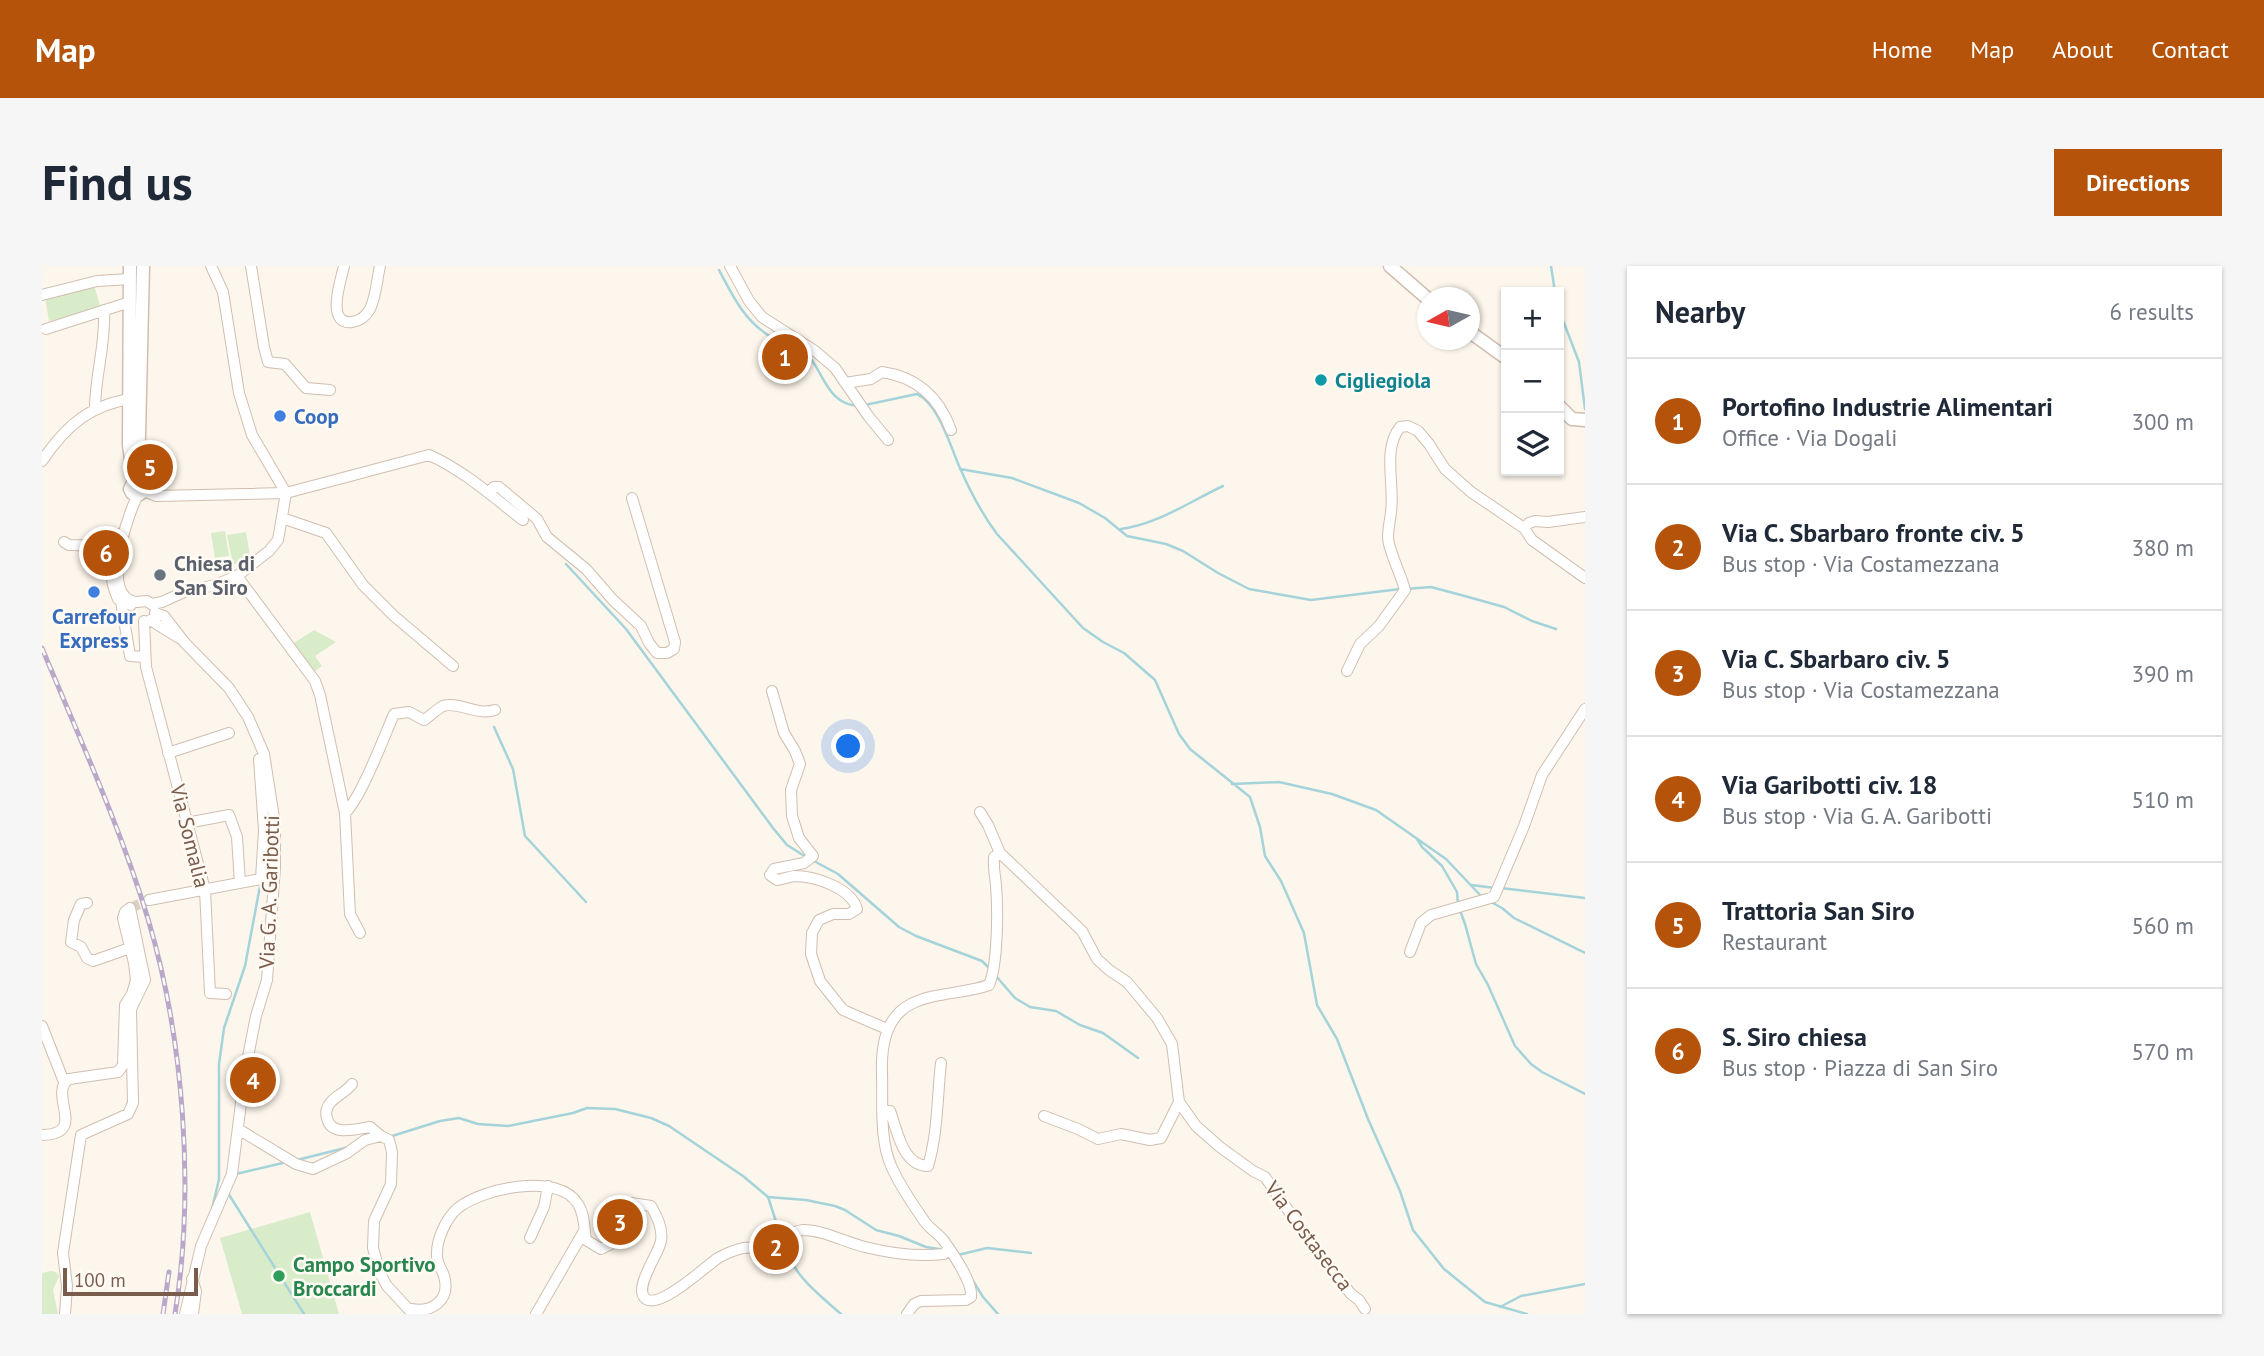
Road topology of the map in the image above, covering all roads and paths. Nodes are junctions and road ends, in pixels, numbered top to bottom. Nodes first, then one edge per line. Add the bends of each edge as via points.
1 (143, 266) edge
2 (211, 266) edge
3 (251, 266) edge
4 (344, 266) edge
5 (380, 266) edge
6 (730, 266) edge
7 (1390, 266) edge
8 (130, 273) edge
9 (1417, 290) edge
10 (42, 295) edge
11 (130, 302) junction
12 (104, 310) junction
13 (46, 329) dead end
14 (1480, 340) edge
15 (1501, 354) edge
16 (845, 383) junction
17 (330, 390) dead end
18 (135, 398) junction
19 (95, 409) junction
20 (1564, 411) edge
21 (1585, 420) edge
22 (951, 430) dead end
23 (888, 440) dead end
24 (42, 461) edge
25 (138, 488) junction
26 (488, 492) junction
27 (286, 493) junction
28 (632, 498) dead end
29 (1585, 517) edge
30 (282, 518) junction
31 (523, 520) dead end
32 (1524, 528) junction
33 (64, 542) dead end
34 (114, 546) junction
35 (237, 576) junction
36 (1585, 578) edge
37 (121, 601) junction
38 (137, 605) junction
39 (153, 616) junction
40 (145, 662) junction
41 (453, 666) dead end
42 (1348, 671) dead end
43 (772, 691) dead end
44 (1585, 709) edge
45 (495, 710) dead end
46 (248, 718) junction
47 (229, 733) dead end
48 (168, 753) junction
49 (980, 812) dead end
50 (345, 813) junction
51 (187, 823) junction
52 (1000, 853) junction
53 (240, 883) junction
54 (205, 890) junction
55 (149, 900) tunnel mouth
56 (87, 903) dead end
57 (360, 933) dead end
58 (130, 948) junction
59 (1410, 952) dead end
60 (226, 994) dead end
61 (42, 1026) edge
62 (887, 1029) junction
63 (941, 1063) dead end
64 (64, 1082) junction
65 (352, 1084) dead end
66 (1179, 1102) junction
67 (882, 1111) junction
68 (1044, 1116) dead end
69 (238, 1129) junction
70 (42, 1135) edge
71 (381, 1136) junction
72 (548, 1186) junction
73 (584, 1230) junction
74 (530, 1238) dead end
75 (948, 1249) junction
76 (192, 1278) junction
77 (1365, 1309) dead end
78 (412, 1312) edge
79 (65, 1314) edge
80 (184, 1314) edge
81 (193, 1314) edge
82 (536, 1314) edge
83 (906, 1314) edge

1 - 18 street
2 - 27 street via 223,292 239,393 251,435
3 - 17 street via 268,362 285,364 306,388
4 - 5 street via 337,312 341,319 355,322 371,307
6 - 16 street via 762,317 815,351
7 - 9 street
8 - 10 street
8 - 11 street
11 - 12 street
11 - 18 street
12 - 13 street
12 - 19 street
14 - 15 street
16 - 22 street via 871,379 882,372 910,379 932,397
16 - 23 street
18 - 19 street
18 - 25 street
19 - 24 street via 72,424
20 - 21 street via 1572,419
25 - 27 street via 156,496
25 - 34 street
25 - 38 street via 118,567 122,592
26 - 27 street via 429,455
26 - 28 street via 499,487 537,519 547,537 586,569 640,626 657,653 667,653 675,642
26 - 31 street
27 - 30 street
29 - 32 street via 1535,521
30 - 35 street via 278,540
30 - 41 street via 326,533 363,585
32 - 36 street via 1532,540
32 - 42 street via 1445,469 1418,430 1400,427 1394,435 1390,463 1392,512 1387,533 1405,590 1360,644
33 - 34 street
34 - 37 street via 110,573
35 - 39 street via 184,592
35 - 50 street via 315,681
37 - 38 street
37 - 40 street via 130,656
38 - 39 street via 144,600
38 - 39 street via 136,616
39 - 40 street
39 - 46 street, Via G. A. Garibotti via 229,688
40 - 48 street, Via Somalia
43 - 62 street via 784,733 800,764 792,790 792,816 799,838 813,856 804,863 774,869 771,875 777,880 812,878 854,900 857,909 849,914 819,920 811,933 811,954 820,981 843,1010
44 - 59 street via 1542,775 1494,897 1431,915 1421,923
45 - 50 street via 443,706 424,720 409,712 394,714
46 - 53 street via 260,762 264,830 261,879
46 - 69 street, Via G. A. Garibotti via 264,754 275,824 275,867 267,980 256,1016
47 - 48 street
48 - 51 street, Via Somalia
49 - 52 street
50 - 57 street via 349,914
51 - 53 street via 229,814 237,836
51 - 54 street, Via Somalia
52 - 62 street via 993,862 995,960 989,985 912,1004
52 - 66 street via 1082,931 1097,959 1127,982 1157,1018 1172,1044
53 - 54 street
54 - 55 street
54 - 60 street, Via Somalia via 208,984 210,993
56 - 58 street via 77,912 71,942 93,961
58 - 64 street via 136,980 125,1005 123,1065 118,1072
58 - 79 street via 123,918 130,908 145,980 131,1009 133,1103 128,1114 81,1135 63,1253
61 - 64 street
62 - 67 street
63 - 67 street via 928,1166 910,1158 899,1142 890,1111
64 - 70 street via 64,1127 55,1134
65 - 71 street via 331,1102 327,1121 334,1129 370,1127
66 - 68 street via 1165,1133 1155,1140 1121,1134 1098,1139
66 - 77 street, Via Costasecca via 1220,1147 1265,1177 1308,1240
67 - 75 street via 890,1165
69 - 71 street via 296,1164 313,1169
69 - 76 street, Via G. A. Garibotti via 232,1174
71 - 78 street via 389,1140 392,1152 391,1184 374,1221 373,1248 387,1286
72 - 73 street via 569,1193 578,1203
72 - 74 street
72 - 78 street via 505,1189 457,1208 444,1227 436,1253 444,1295 427,1310
73 - 75 street via 586,1240 601,1249 611,1244 624,1206 651,1206 662,1238 642,1286 647,1300 653,1301 690,1281 720,1256 770,1245 800,1230 906,1254 944,1254
73 - 82 street
75 - 83 street via 960,1264 971,1297 920,1301
76 - 80 street
76 - 81 street via 196,1291

